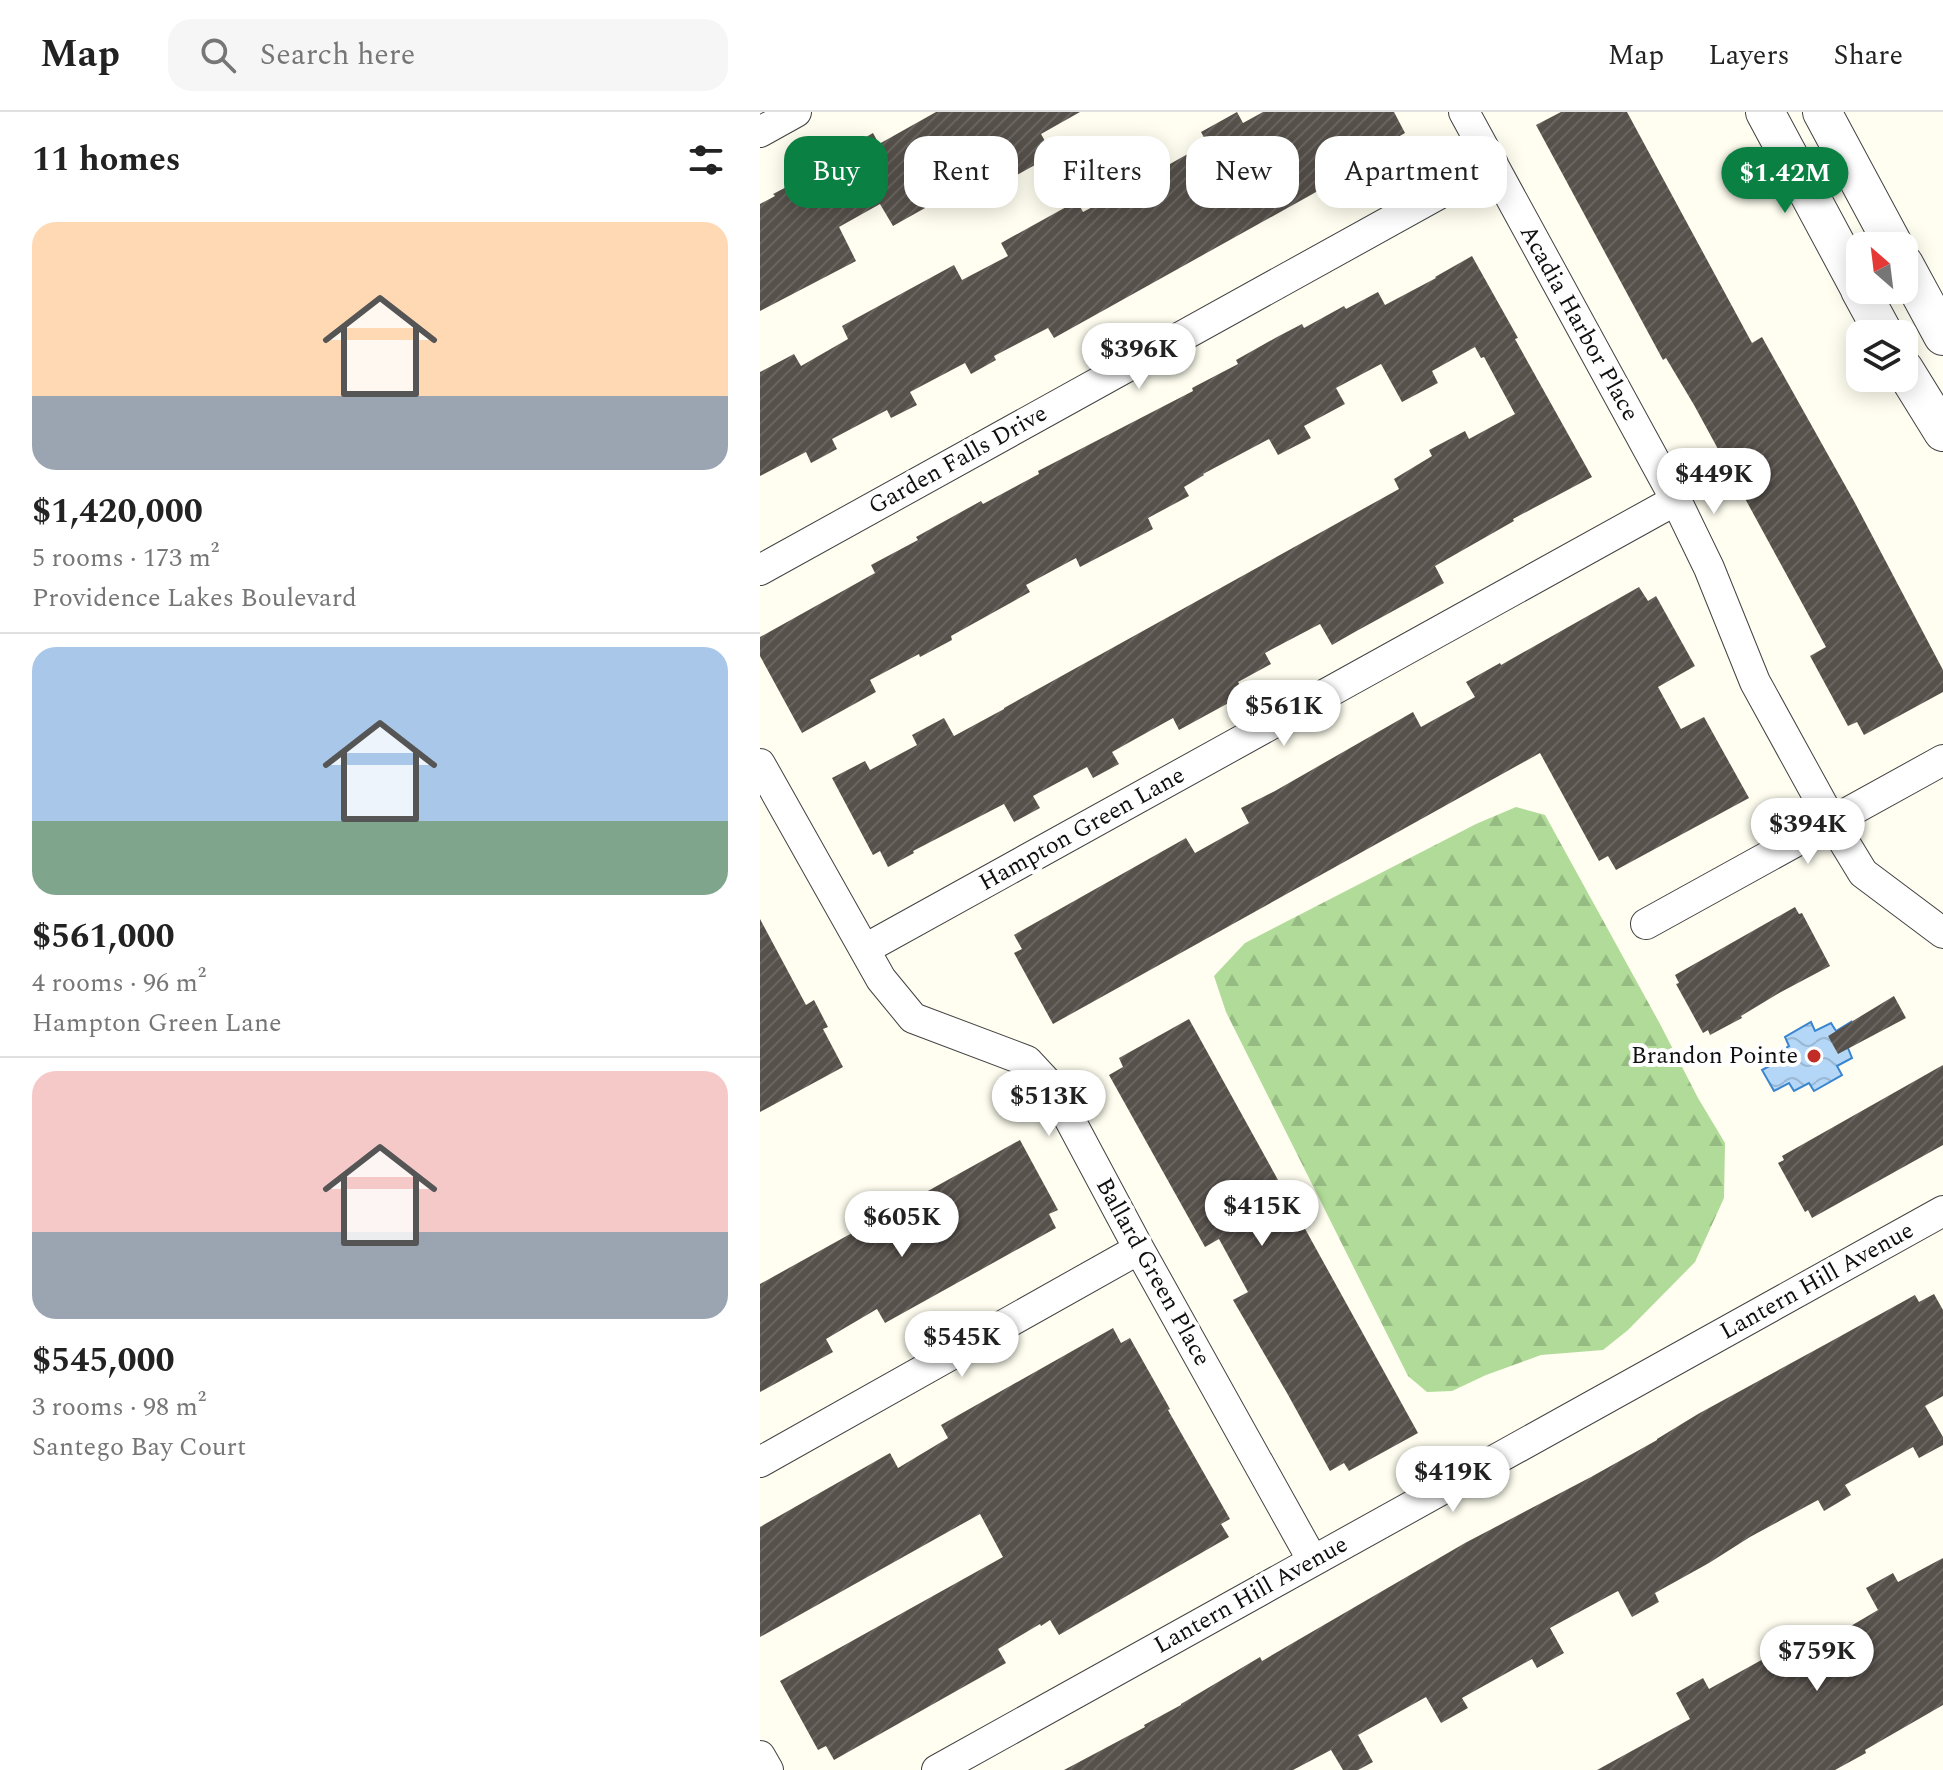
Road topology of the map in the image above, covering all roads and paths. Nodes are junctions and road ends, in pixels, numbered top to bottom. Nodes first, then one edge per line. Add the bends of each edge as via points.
1 (796, 112) edge
2 (1464, 112) edge
3 (1765, 112) edge
4 (1822, 112) edge
5 (760, 132) edge
6 (1477, 136) edge
7 (1507, 190) edge
8 (1414, 208) edge
9 (1886, 232) edge
10 (1846, 264) edge
11 (1918, 290) edge
12 (1943, 336) edge
13 (1918, 392) edge
14 (1943, 432) edge
15 (1676, 500) junction
16 (760, 570) edge
17 (1943, 760) edge
18 (760, 764) edge
19 (1832, 822) junction
20 (1646, 924) dead end
21 (1943, 933) edge
22 (865, 949) junction
23 (1943, 1211) edge
24 (1139, 1249) junction
25 (760, 1462) edge
26 (1313, 1561) junction
27 (760, 1756) edge
28 (768, 1770) edge
29 (937, 1770) edge

1 - 5 street
2 - 6 street, Acadia Harbor Place
3 - 10 street
4 - 9 street
7 - 15 street, Acadia Harbor Place
8 - 16 street, Garden Falls Drive
11 - 12 street
13 - 14 street
15 - 19 street, Acadia Harbor Place via 1755,682
15 - 22 street, Hampton Green Lane
17 - 19 street
18 - 22 street, Ballard Green Place
19 - 20 street
19 - 21 street, Acadia Harbor Place via 1863,873
22 - 24 street, Ballard Green Place via 913,1018 1027,1061 1054,1090
23 - 26 street, Lantern Hill Avenue
24 - 25 street
24 - 26 street, Ballard Green Place
26 - 29 street, Lantern Hill Avenue
27 - 28 street

